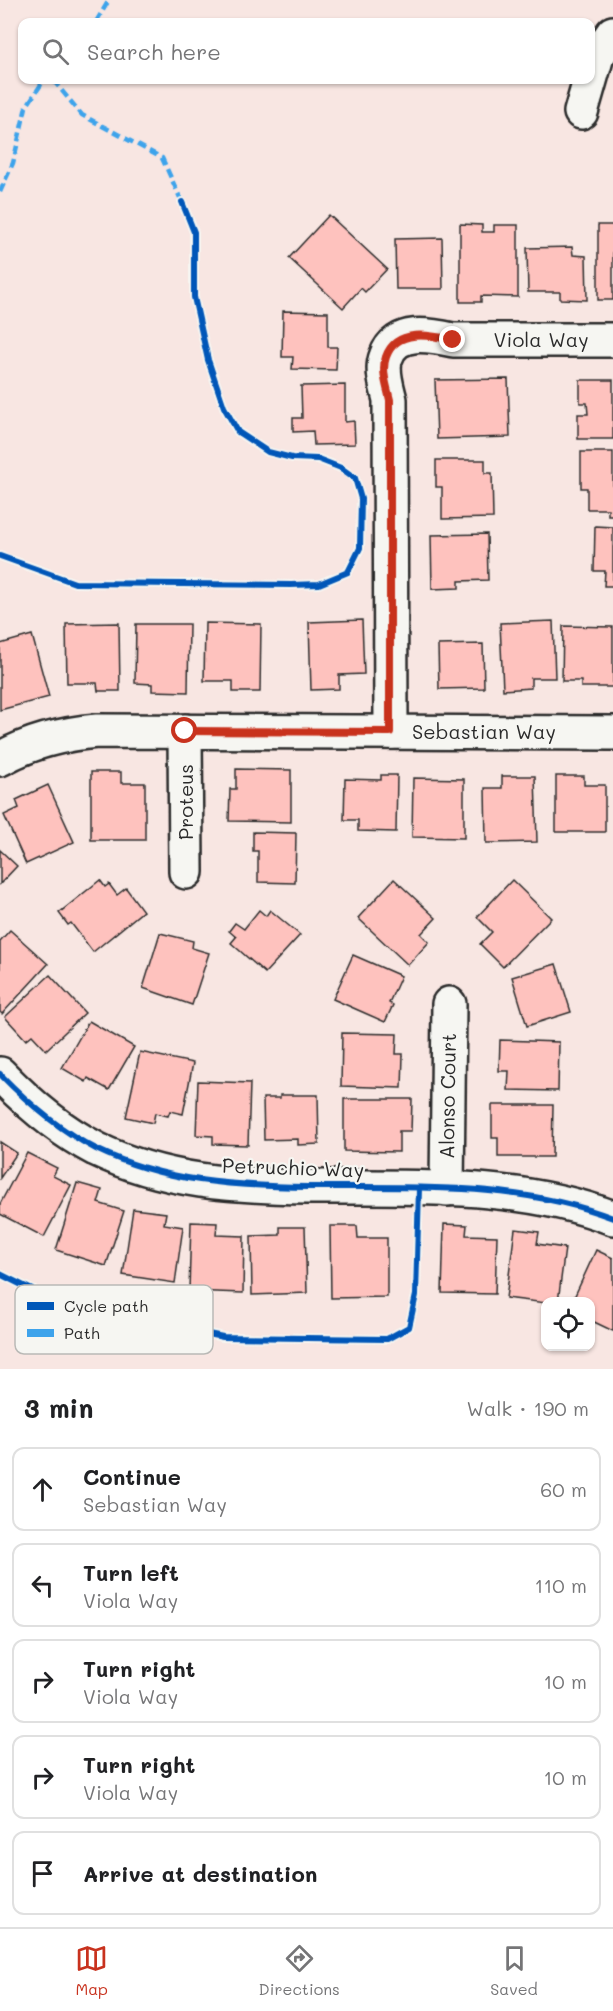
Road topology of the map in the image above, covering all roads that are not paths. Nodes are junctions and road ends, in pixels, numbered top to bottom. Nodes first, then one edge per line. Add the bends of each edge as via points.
1 (613, 33) edge
2 (595, 63) edge
3 (589, 84) edge
4 (581, 112) dead end
5 (613, 340) edge
6 (185, 731) junction
7 (390, 732) junction
8 (613, 733) edge
9 (0, 759) edge
10 (186, 872) dead end
11 (449, 1004) dead end
12 (0, 1074) edge
13 (447, 1189) junction
14 (613, 1218) edge

1 - 2 street
3 - 4 street
5 - 7 street, Viola Way via 453,340 412,335 395,344 385,357 390,400
6 - 7 street, Sebastian Way
6 - 9 street, Sebastian Way via 73,733 26,746
6 - 10 street, Proteus
7 - 8 street, Sebastian Way
11 - 13 street, Alonso Court
12 - 13 street, Petruchio Way via 29,1103 96,1149 161,1172 255,1186
13 - 14 street, Petruchio Way via 515,1192

